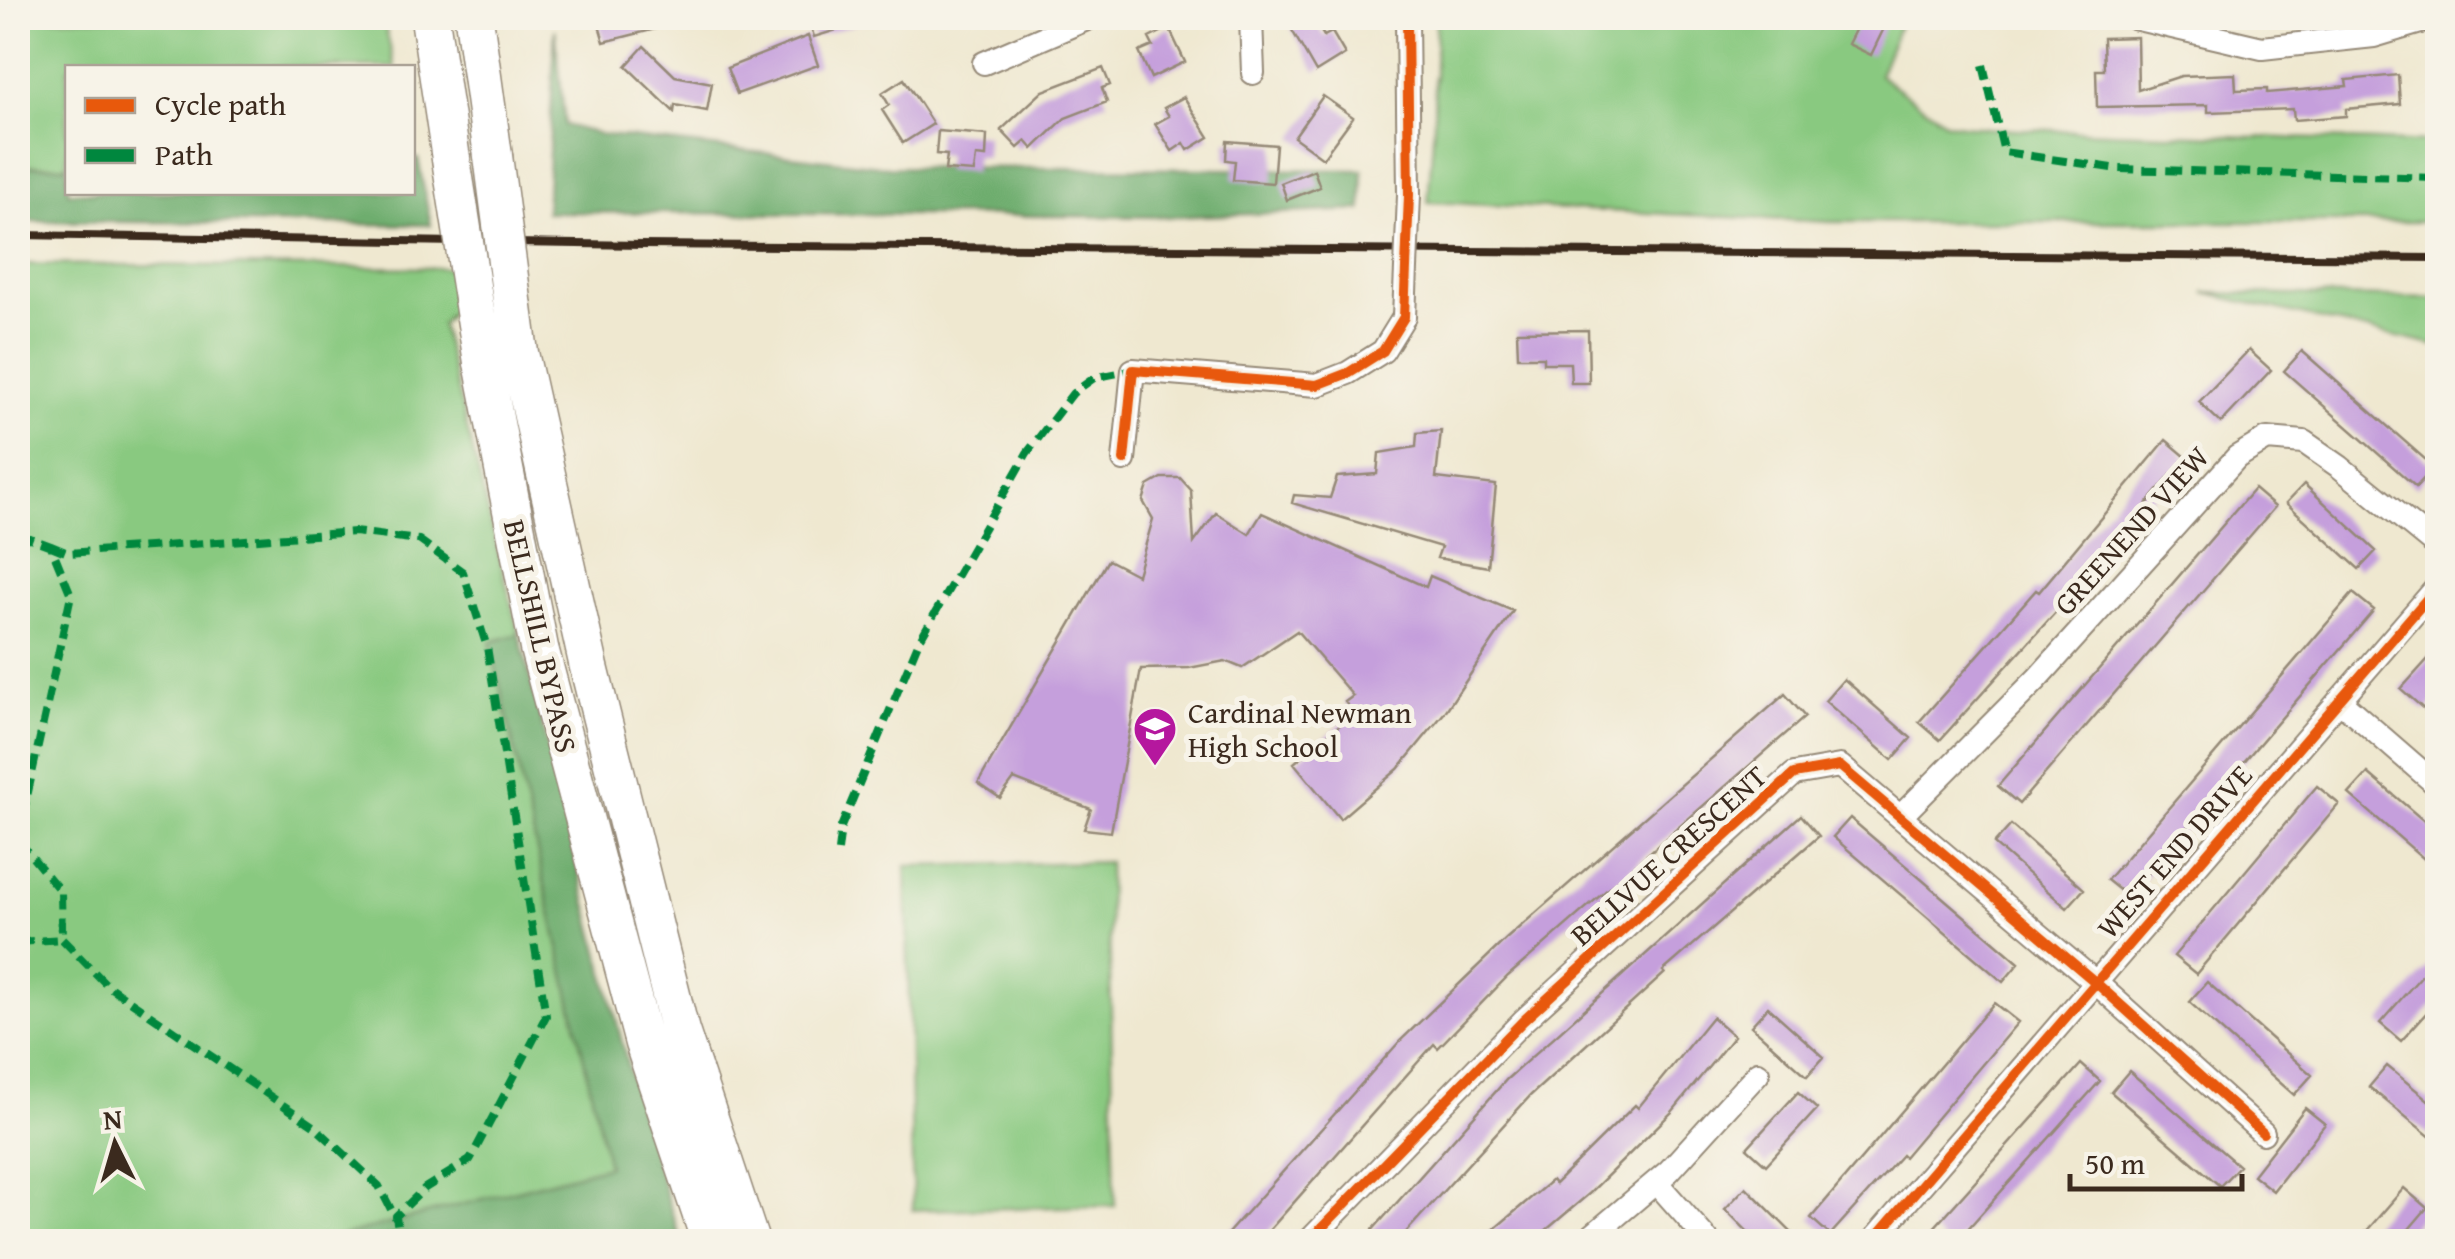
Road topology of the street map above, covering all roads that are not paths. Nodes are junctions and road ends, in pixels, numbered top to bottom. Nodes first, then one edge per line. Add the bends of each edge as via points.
1 (416, 18) edge
2 (430, 18) edge
3 (474, 18) edge
4 (491, 18) edge
5 (1089, 18) edge
6 (1251, 18) edge
7 (1407, 18) edge
8 (2134, 18) edge
9 (2434, 18) edge
10 (2438, 34) edge
11 (984, 63) dead end
12 (1253, 73) dead end
13 (449, 152) junction
14 (493, 156) junction
15 (501, 358) junction
16 (1124, 460) dead end
17 (2438, 548) edge
18 (2438, 586) edge
19 (2340, 700) junction
20 (2438, 786) edge
21 (1900, 817) junction
22 (2094, 981) junction
23 (1758, 1073) dead end
24 (2263, 1133) dead end
25 (1656, 1182) junction
26 (711, 1242) edge
27 (750, 1242) edge
28 (1308, 1242) edge
29 (1586, 1242) edge
30 (1709, 1242) edge
31 (1872, 1242) edge

1 - 13 highway
2 - 13 highway, BELLSHILL BYPASS
3 - 14 highway, BELLSHILL BYPASS
4 - 14 highway
5 - 11 street
6 - 12 street
7 - 16 street, bridge via 1404,317 1383,351 1318,386 1134,370
8 - 9 street via 2262,48 2374,36
9 - 10 street
13 - 15 highway, BELLSHILL BYPASS, bridge
14 - 15 highway, BELLSHILL BYPASS, bridge
15 - 26 highway, BELLSHILL BYPASS via 544,667 644,1043
15 - 27 highway, BELLSHILL BYPASS via 680,1031
17 - 21 street, GREENEND VIEW via 2304,442 2267,439 2237,457 2038,679
18 - 19 street, WEST END DRIVE
19 - 20 street
19 - 22 street, WEST END DRIVE
21 - 22 street, BELLVUE CRESCENT
21 - 28 street, BELLVUE CRESCENT via 1840,766 1794,774 1523,1021
22 - 24 street, BELLVUE CRESCENT
22 - 31 street, WEST END DRIVE
23 - 25 street
25 - 29 street
25 - 30 street

